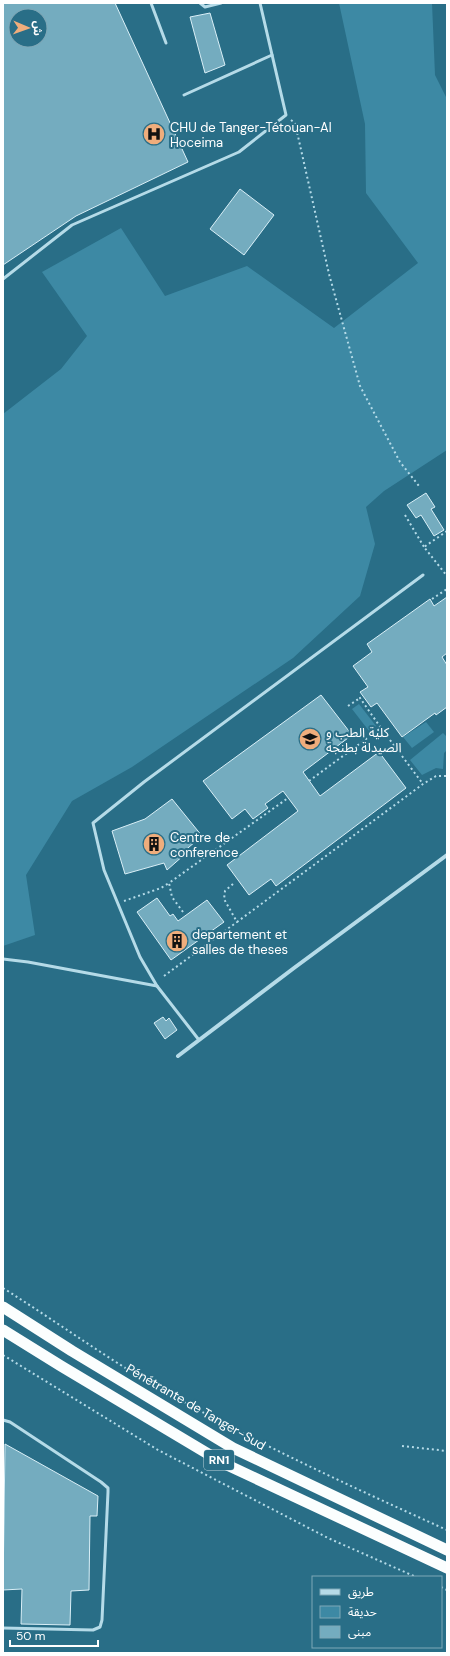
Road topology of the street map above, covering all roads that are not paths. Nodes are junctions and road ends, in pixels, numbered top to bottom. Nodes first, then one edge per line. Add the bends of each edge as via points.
1 (151, 3) edge
2 (200, 3) edge
3 (221, 3) edge
4 (260, 3) edge
5 (166, 43) dead end
6 (272, 55) junction
7 (184, 95) dead end
8 (3, 279) edge
9 (423, 575) dead end
10 (447, 855) edge
11 (3, 959) edge
12 (157, 986) junction
13 (199, 1040) junction
14 (178, 1056) dead end
15 (3, 1307) edge
16 (3, 1330) edge
17 (3, 1420) edge
18 (447, 1550) edge
19 (447, 1568) edge
20 (3, 1628) edge

1 - 5 lane
2 - 3 lane via 205,7
4 - 6 lane
6 - 7 lane
6 - 8 lane via 286,115 239,152 72,225
9 - 12 lane via 144,782 93,823 104,870 140,958
10 - 13 street
11 - 12 lane
12 - 13 lane
13 - 14 street
15 - 18 highway, Pénétrante de Tanger-Sud / RN1 via 233,1448
16 - 19 highway, RN1 via 226,1464
17 - 20 lane via 10,1422 108,1488 100,1627 93,1630

